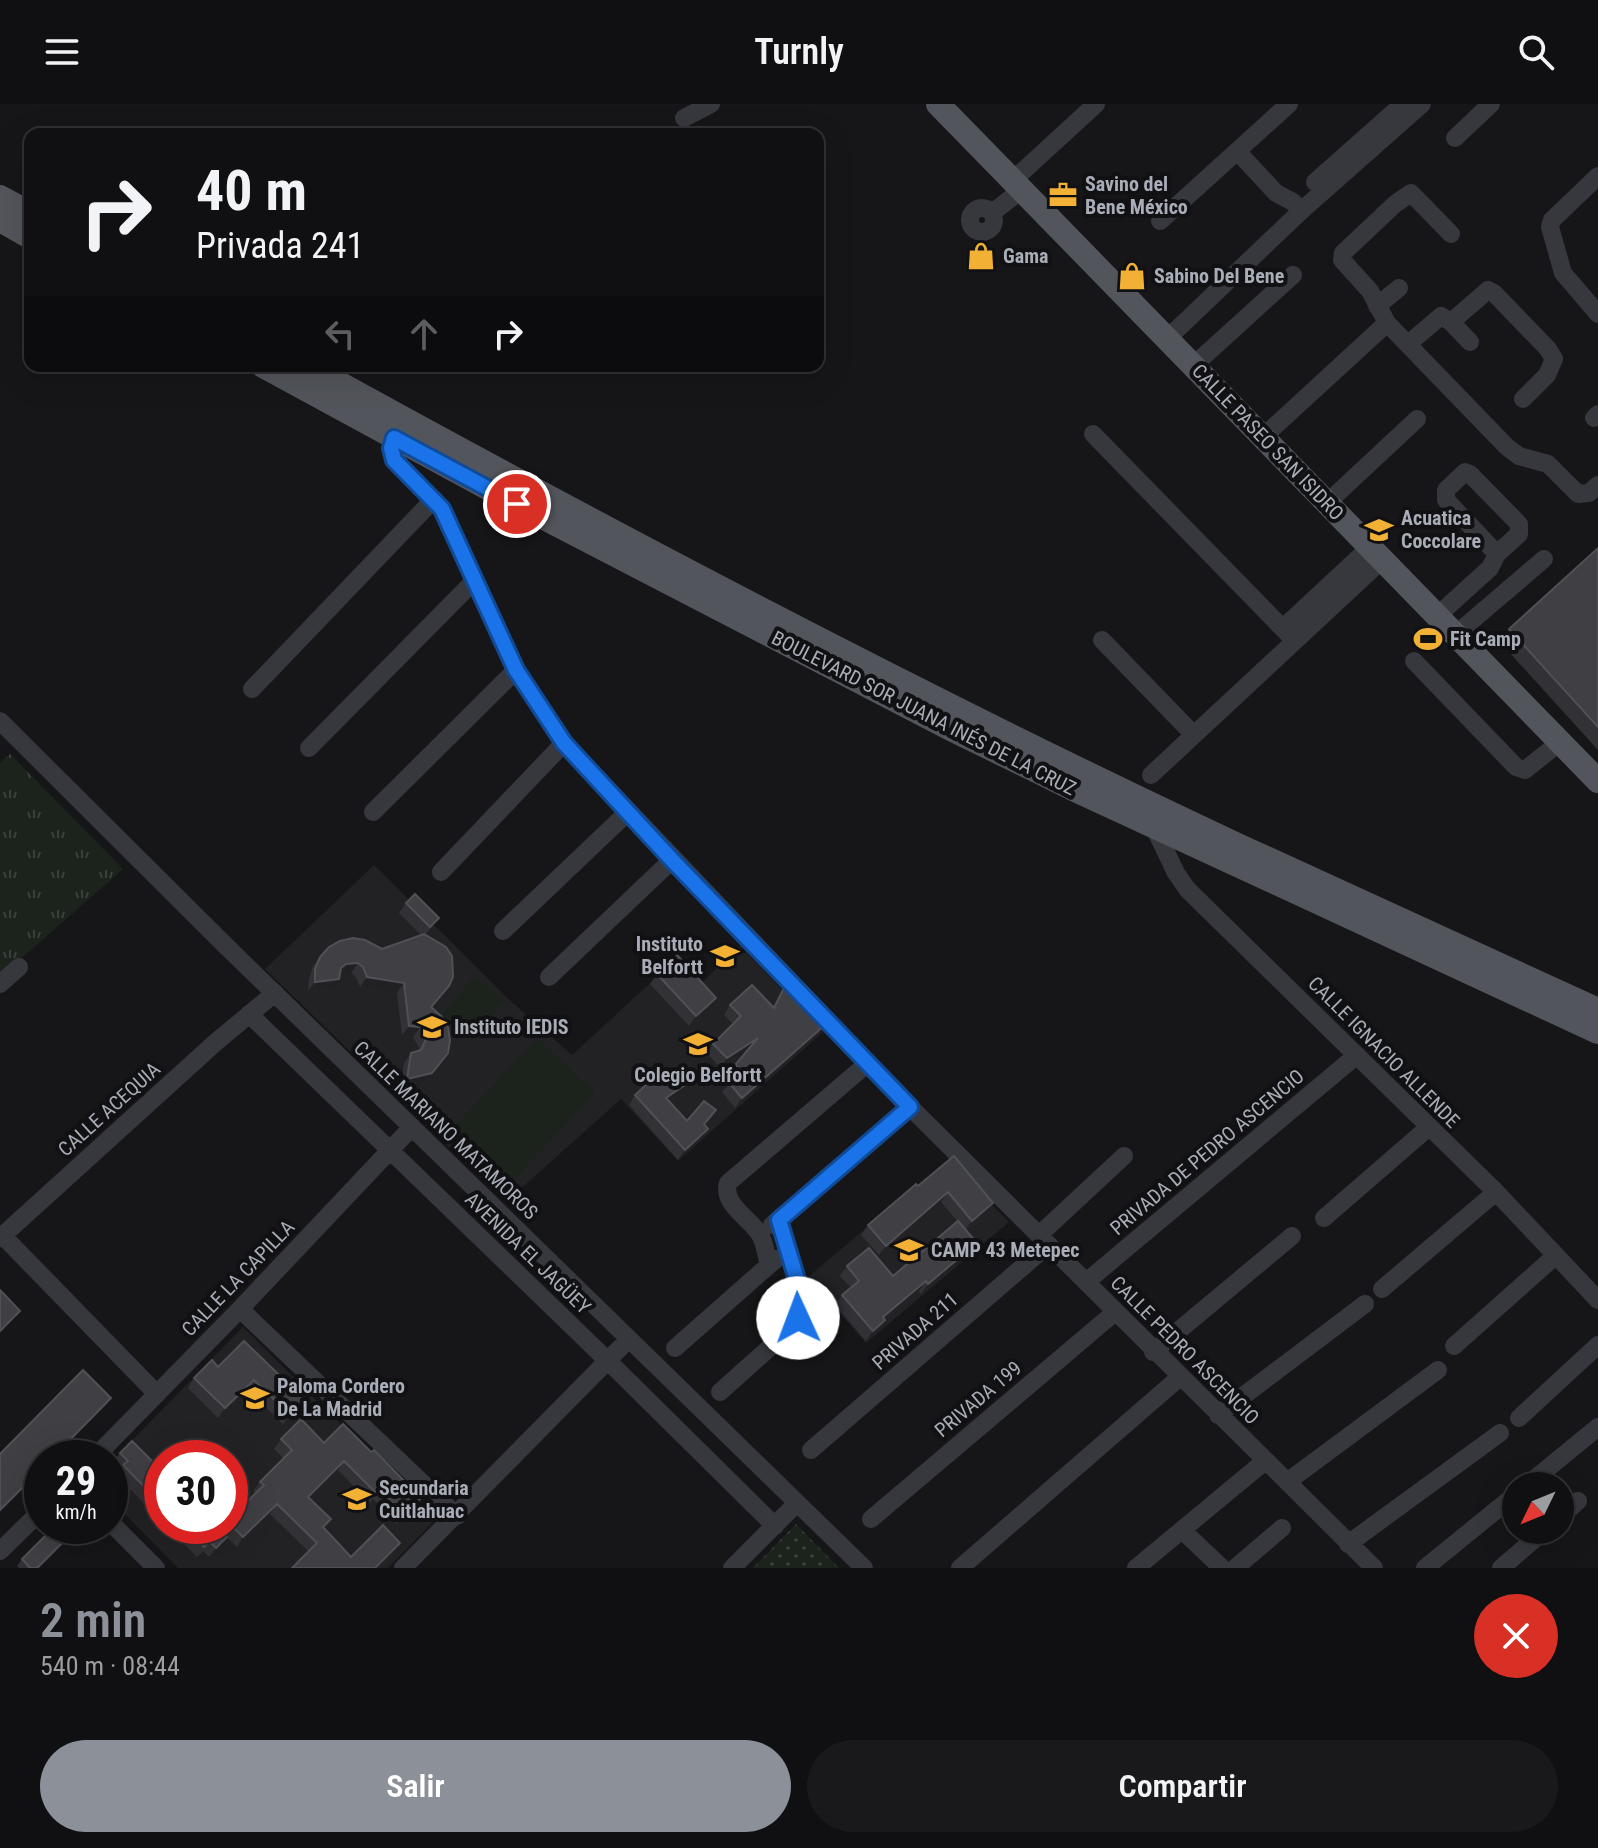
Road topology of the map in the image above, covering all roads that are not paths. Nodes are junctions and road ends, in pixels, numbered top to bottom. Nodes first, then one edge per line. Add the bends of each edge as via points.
1 (711, 104) edge
2 (938, 104) edge
3 (1096, 104) edge
4 (1289, 104) edge
5 (1403, 104) edge
6 (1422, 104) edge
7 (1491, 104) edge
8 (684, 118) dead end
9 (1455, 138) dead end
10 (1237, 151) junction
11 (1598, 176) edge
12 (1015, 186) junction
13 (0, 197) edge
14 (1297, 207) junction
15 (24, 210) edge
16 (992, 213) dead end
17 (0, 220) edge
18 (1160, 221) dead end
19 (24, 234) edge
20 (1451, 234) dead end
21 (1293, 275) dead end
22 (1399, 288) dead end
23 (1382, 314) junction
24 (1598, 314) edge
25 (1451, 322) junction
26 (1164, 334) junction
27 (1470, 342) dead end
28 (1408, 344) junction
29 (1194, 365) junction
30 (276, 372) edge
31 (317, 372) edge
32 (1523, 399) dead end
33 (1417, 419) dead end
34 (398, 428) junction
35 (1093, 434) dead end
36 (1263, 437) junction
37 (1598, 485) edge
38 (434, 499) junction
39 (1327, 503) junction
40 (1376, 553) junction
41 (1497, 554) junction
42 (1544, 559) dead end
43 (475, 580) junction
44 (1437, 616) junction
45 (1289, 634) junction
46 (1455, 635) junction
47 (1102, 640) dead end
48 (1414, 661) dead end
49 (516, 670) junction
50 (252, 689) dead end
51 (0, 721) edge
52 (1194, 735) junction
53 (1560, 742) junction
54 (564, 743) junction
55 (309, 748) dead end
56 (1151, 775) dead end
57 (1598, 781) edge
58 (373, 812) dead end
59 (628, 812) junction
60 (1153, 825) junction
61 (672, 860) junction
62 (441, 872) dead end
63 (503, 931) dead end
64 (19, 967) dead end
65 (549, 977) dead end
66 (0, 984) edge
67 (275, 993) junction
68 (1598, 1010) edge
69 (249, 1014) junction
70 (1598, 1032) edge
71 (1357, 1055) junction
72 (868, 1063) junction
73 (910, 1107) junction
74 (412, 1127) junction
75 (1429, 1127) junction
76 (391, 1151) junction
77 (1124, 1156) dead end
78 (1496, 1192) junction
79 (1324, 1218) dead end
80 (779, 1220) junction
81 (4, 1228) edge
82 (761, 1235) junction
83 (1292, 1236) dead end
84 (1043, 1240) junction
85 (787, 1250) junction
86 (1554, 1257) junction
87 (769, 1265) junction
88 (1086, 1282) junction
89 (1382, 1289) dead end
90 (1598, 1300) edge
91 (1365, 1304) dead end
92 (240, 1309) junction
93 (1114, 1313) junction
94 (628, 1340) junction
95 (1598, 1345) edge
96 (1454, 1346) dead end
97 (675, 1348) dead end
98 (1153, 1352) junction
99 (608, 1361) junction
100 (1438, 1370) dead end
101 (1180, 1377) junction
102 (720, 1392) dead end
103 (157, 1394) junction
104 (1218, 1415) junction
105 (1519, 1418) dead end
106 (1598, 1427) edge
107 (1500, 1433) dead end
108 (112, 1440) edge
109 (811, 1450) dead end
110 (1265, 1461) junction
111 (1543, 1472) edge
112 (1287, 1482) junction
113 (1578, 1501) dead end
114 (797, 1503) junction
115 (1502, 1505) edge
116 (1574, 1505) edge
117 (457, 1516) junction
118 (871, 1519) dead end
119 (775, 1526) junction
120 (24, 1528) edge
121 (1282, 1528) dead end
122 (1183, 1531) junction
123 (128, 1540) edge
124 (1348, 1544) junction
125 (1529, 1544) edge
126 (0, 1551) edge
127 (156, 1568) edge
128 (403, 1568) edge
129 (732, 1568) edge
130 (864, 1568) edge
131 (960, 1568) edge
132 (1136, 1568) edge
133 (1222, 1568) edge
134 (1235, 1568) edge
135 (1374, 1568) edge
136 (1425, 1568) edge
137 (1501, 1568) edge

1 - 8 street
2 - 12 main road, CALLE PASEO SAN ISIDRO
3 - 12 street
4 - 10 street
5 - 14 street
6 - 14 street
7 - 9 street
10 - 14 street via 1276,193
10 - 18 street
11 - 24 street via 1550,227 1563,273
12 - 16 street
12 - 26 main road, CALLE PASEO SAN ISIDRO
13 - 15 main road
14 - 26 street
17 - 19 main road
20 - 23 street via 1411,193 1343,253 1343,263 1370,291
21 - 29 street
22 - 23 street
23 - 28 street
23 - 36 street
25 - 27 street
25 - 28 street via 1436,318
25 - 32 street via 1488,290 1554,342 1547,375
26 - 29 main road, CALLE PASEO SAN ISIDRO
28 - 37 street via 1513,452 1548,464 1578,494
29 - 36 main road, CALLE PASEO SAN ISIDRO
30 - 34 main road, BOULEVARD SOR JUANA INÉS DE LA CRUZ
31 - 34 main road, BOULEVARD SOR JUANA INÉS DE LA CRUZ
33 - 39 street
34 - 38 street, CALLE PEDRO ASCENCIO via 391,448 394,460
34 - 60 main road, BOULEVARD SOR JUANA INÉS DE LA CRUZ via 937,722
34 - 68 main road, BOULEVARD SOR JUANA INÉS DE LA CRUZ via 1109,783
35 - 45 street
36 - 39 main road, CALLE PASEO SAN ISIDRO
38 - 43 street, CALLE PEDRO ASCENCIO
38 - 50 street
39 - 40 main road, CALLE PASEO SAN ISIDRO
40 - 44 main road, CALLE PASEO SAN ISIDRO
40 - 45 street
41 - 41 street via 1446,500 1446,490 1460,474 1470,474 1519,524 1519,534
41 - 44 street via 1490,568
42 - 46 street
43 - 49 street, CALLE PEDRO ASCENCIO
43 - 55 street
44 - 46 main road, CALLE PASEO SAN ISIDRO
45 - 52 street
46 - 53 main road, CALLE PASEO SAN ISIDRO
47 - 52 street
48 - 53 street via 1516,767 1525,770
49 - 54 street, CALLE PEDRO ASCENCIO
49 - 58 street
51 - 67 street, CALLE MARIANO MATAMOROS
52 - 56 street
53 - 57 main road, CALLE PASEO SAN ISIDRO
54 - 59 street, CALLE PEDRO ASCENCIO
54 - 62 street
59 - 61 street, CALLE PEDRO ASCENCIO
59 - 63 street
60 - 70 main road, BOULEVARD SOR JUANA INÉS DE LA CRUZ
60 - 71 street, CALLE IGNACIO ALLENDE via 1187,889
61 - 65 street
61 - 72 street, CALLE PEDRO ASCENCIO
64 - 66 street
67 - 69 street, CALLE ACEQUIA
67 - 74 street, CALLE MARIANO MATAMOROS
69 - 76 street, AVENIDA EL JAGÜEY
69 - 81 street, CALLE ACEQUIA
71 - 75 street, CALLE IGNACIO ALLENDE
71 - 88 street, PRIVADA DE PEDRO ASCENCIO
72 - 73 street, CALLE PEDRO ASCENCIO
72 - 82 street via 728,1183 729,1200
73 - 80 street
73 - 84 street, CALLE PEDRO ASCENCIO
74 - 76 street, CALLE LA CAPILLA
74 - 94 street, CALLE MARIANO MATAMOROS
75 - 78 street, CALLE IGNACIO ALLENDE
75 - 79 street
76 - 92 street, CALLE LA CAPILLA
76 - 99 street, AVENIDA EL JAGÜEY
77 - 84 street, PRIVADA 211
78 - 86 street, CALLE IGNACIO ALLENDE
78 - 89 street
80 - 82 street
80 - 85 street
81 - 103 street
82 - 87 street
83 - 98 street
84 - 88 street, CALLE PEDRO ASCENCIO
84 - 109 street, PRIVADA 211
85 - 87 street
85 - 102 street via 801,1293 798,1318
86 - 90 street, CALLE IGNACIO ALLENDE
86 - 96 street
87 - 97 street
88 - 93 street, CALLE PEDRO ASCENCIO
91 - 104 street
92 - 103 street, CALLE LA CAPILLA
92 - 117 street
93 - 98 street, CALLE PEDRO ASCENCIO
93 - 118 street, PRIVADA 199
94 - 99 street
94 - 114 street, CALLE MARIANO MATAMOROS
95 - 105 street
98 - 101 street, CALLE PEDRO ASCENCIO
99 - 117 street
99 - 119 street, AVENIDA EL JAGÜEY
100 - 112 street
101 - 104 street, CALLE PEDRO ASCENCIO
101 - 131 street
103 - 108 street, CALLE LA CAPILLA
104 - 110 street, CALLE PEDRO ASCENCIO
106 - 111 street
107 - 124 street
110 - 112 street, CALLE PEDRO ASCENCIO
110 - 122 street
112 - 124 street, CALLE PEDRO ASCENCIO
113 - 116 street
114 - 119 street
114 - 130 street, CALLE MARIANO MATAMOROS
115 - 136 street
117 - 128 street
119 - 129 street
120 - 126 street
121 - 134 street
122 - 132 street
122 - 133 street
123 - 127 street
124 - 135 street, CALLE PEDRO ASCENCIO
125 - 137 street

